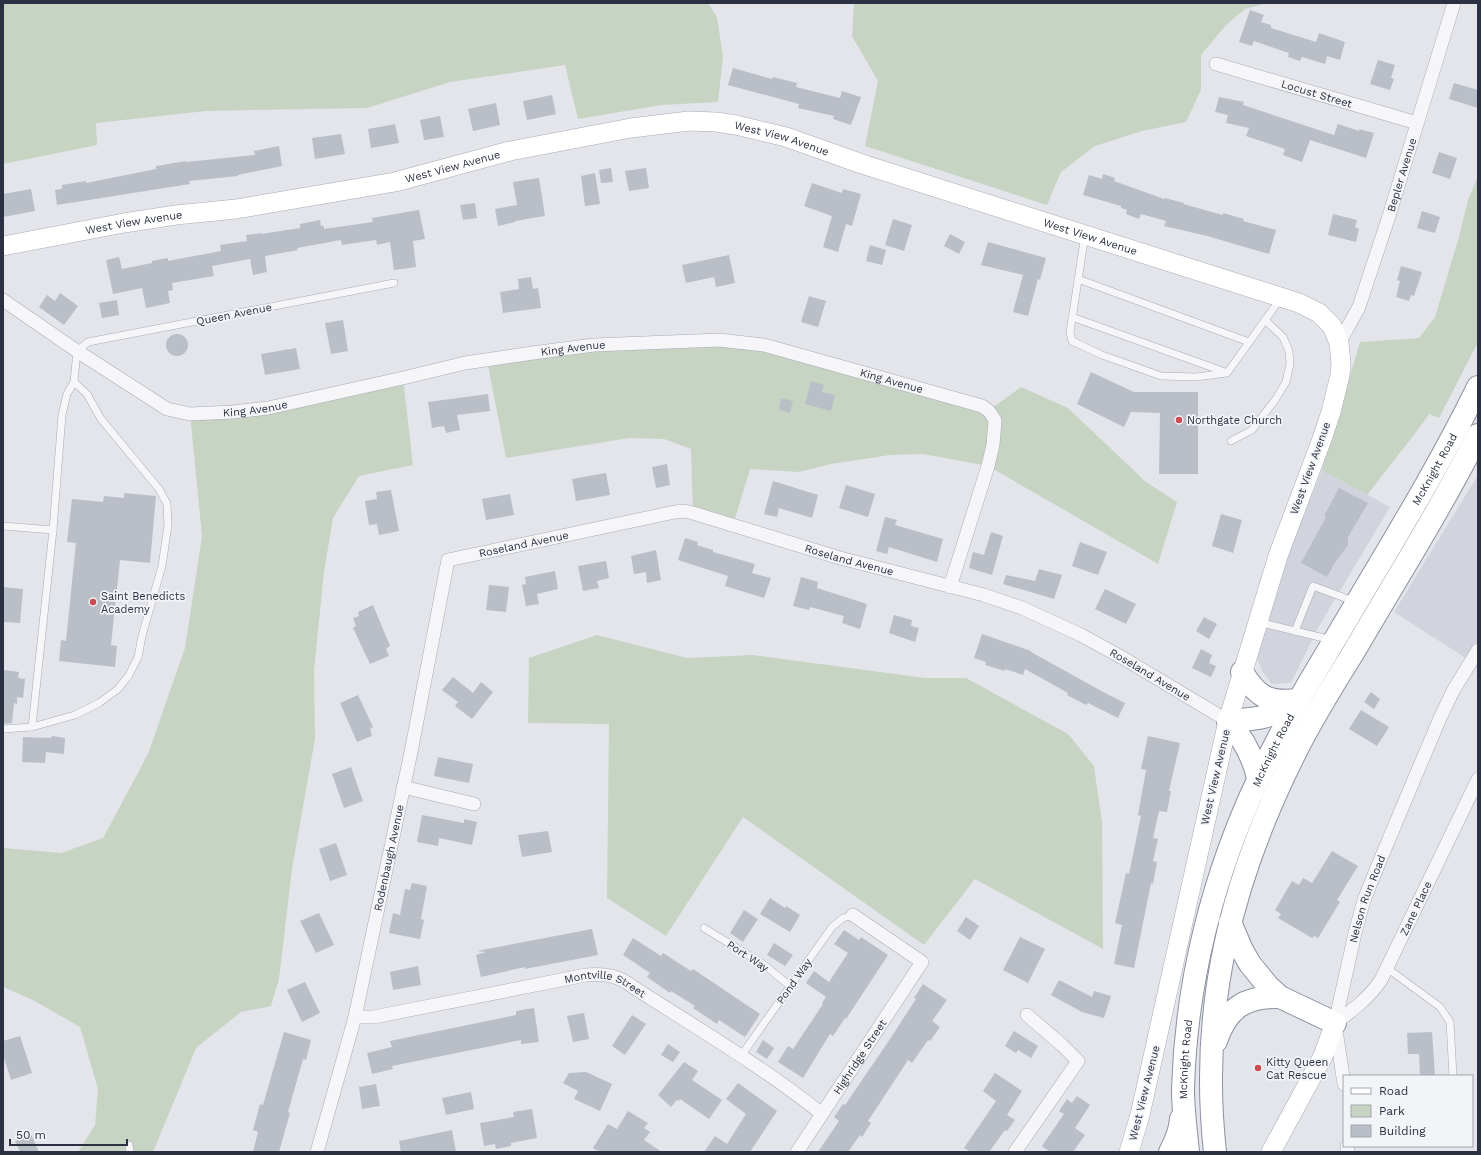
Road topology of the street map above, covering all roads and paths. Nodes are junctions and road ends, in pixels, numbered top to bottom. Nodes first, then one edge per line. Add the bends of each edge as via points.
1 (1454, 3) edge
2 (1216, 64) dead end
3 (1417, 123) junction
4 (1085, 235) junction
5 (3, 246) edge
6 (1078, 279) junction
7 (394, 283) dead end
8 (1282, 298) junction
9 (3, 300) edge
10 (1072, 317) junction
11 (1265, 320) junction
12 (1249, 342) junction
13 (1339, 343) junction
14 (77, 351) junction
15 (1227, 373) junction
16 (74, 382) junction
17 (1478, 387) edge
18 (1478, 435) edge
19 (1231, 441) dead end
20 (3, 526) edge
21 (53, 530) junction
22 (448, 560) joint
23 (950, 586) junction
24 (1357, 602) junction
25 (1258, 622) junction
26 (1295, 631) junction
27 (1334, 640) junction
28 (1478, 650) edge
29 (1242, 672) junction
30 (1299, 700) junction
31 (1228, 721) junction
32 (32, 727) junction
33 (3, 729) edge
34 (1258, 778) junction
35 (1478, 779) edge
36 (403, 788) junction
37 (474, 804) dead end
38 (853, 915) joint
39 (1230, 922) junction
40 (704, 928) dead end
41 (1387, 968) junction
42 (790, 986) junction
43 (1280, 997) junction
44 (1027, 1015) dead end
45 (355, 1017) junction
46 (1335, 1023) junction
47 (741, 1056) junction
48 (1211, 1056) junction
49 (1453, 1075) edge
50 (1343, 1077) edge
51 (1183, 1091) junction
52 (822, 1114) junction
53 (317, 1152) edge
54 (797, 1152) edge
55 (1015, 1152) edge
56 (1129, 1152) edge
57 (1170, 1152) edge
58 (1188, 1152) edge
59 (1215, 1152) edge
60 (1271, 1152) edge

1 - 3 street, Bepler Avenue
2 - 3 street, Locust Street
3 - 13 street, Bepler Avenue via 1390,216 1359,307
4 - 5 street, West View Avenue via 786,137 736,125 689,121 631,128 510,151 395,182 244,207 124,223
4 - 6 lane
4 - 8 street, West View Avenue
6 - 10 lane
6 - 12 lane
7 - 14 lane, Queen Avenue via 88,342
8 - 11 lane
8 - 13 street, West View Avenue via 1319,313 1332,326
9 - 14 street, King Avenue
10 - 15 lane
10 - 15 lane via 1072,342 1102,356 1161,376
11 - 12 lane
11 - 19 lane via 1283,337 1289,351 1290,364 1286,382 1252,430
12 - 15 lane
13 - 25 street, West View Avenue via 1340,375 1331,412 1278,556
14 - 16 lane
14 - 23 street, King Avenue via 167,410 190,414 268,408 465,363 594,345 719,340 764,345 806,356 982,406 993,415 995,428 988,466
16 - 21 lane via 67,394 62,415
16 - 32 lane via 87,394 101,419 159,489 167,504 168,525 162,566 138,657 130,675 118,689 99,703 75,715
17 - 24 highway, McKnight Road via 1449,444
18 - 39 highway, McKnight Road via 1297,749 1262,827
20 - 21 lane
21 - 32 lane
22 - 23 street, Roseland Avenue via 684,512 840,558
22 - 36 street, Rodenbaugh Avenue
23 - 31 street, Roseland Avenue via 1004,601 1040,615 1123,658
24 - 26 lane via 1313,586
24 - 27 highway, McKnight Road
25 - 26 lane
25 - 29 street, West View Avenue
26 - 27 lane
27 - 30 highway, McKnight Road
28 - 46 street, Nelson Run Road via 1440,718 1364,900
29 - 30 highway via 1258,694 1266,699
29 - 31 street, West View Avenue
30 - 31 highway via 1274,714
30 - 34 highway, McKnight Road
31 - 34 highway via 1244,741
31 - 56 street, West View Avenue via 1140,1115
32 - 33 lane
34 - 51 highway, McKnight Road via 1230,846 1208,917 1188,1021
35 - 41 street, Zane Place
36 - 37 street
36 - 45 street, Rodenbaugh Avenue
38 - 42 lane, Pond Way via 842,918 832,927
38 - 52 street, Highridge Street via 922,962
39 - 43 highway via 1250,964
39 - 48 highway, McKnight Road via 1217,988
40 - 42 lane, Port Way via 763,964
41 - 46 street, Zane Place via 1373,992
41 - 49 lane via 1440,1007 1450,1022
42 - 47 lane, Pond Way
43 - 46 highway
43 - 48 highway via 1258,998 1238,1006 1224,1022
44 - 55 street via 1078,1061
45 - 47 street, Montville Street via 374,1017 600,974 624,980
45 - 53 street, Rodenbaugh Avenue
46 - 50 street
46 - 60 street, Nelson Run Road via 1323,1056
47 - 52 street, Montville Street
48 - 59 highway, McKnight Road
51 - 57 highway via 1180,1129
51 - 58 highway, McKnight Road
52 - 54 street, Highridge Street

